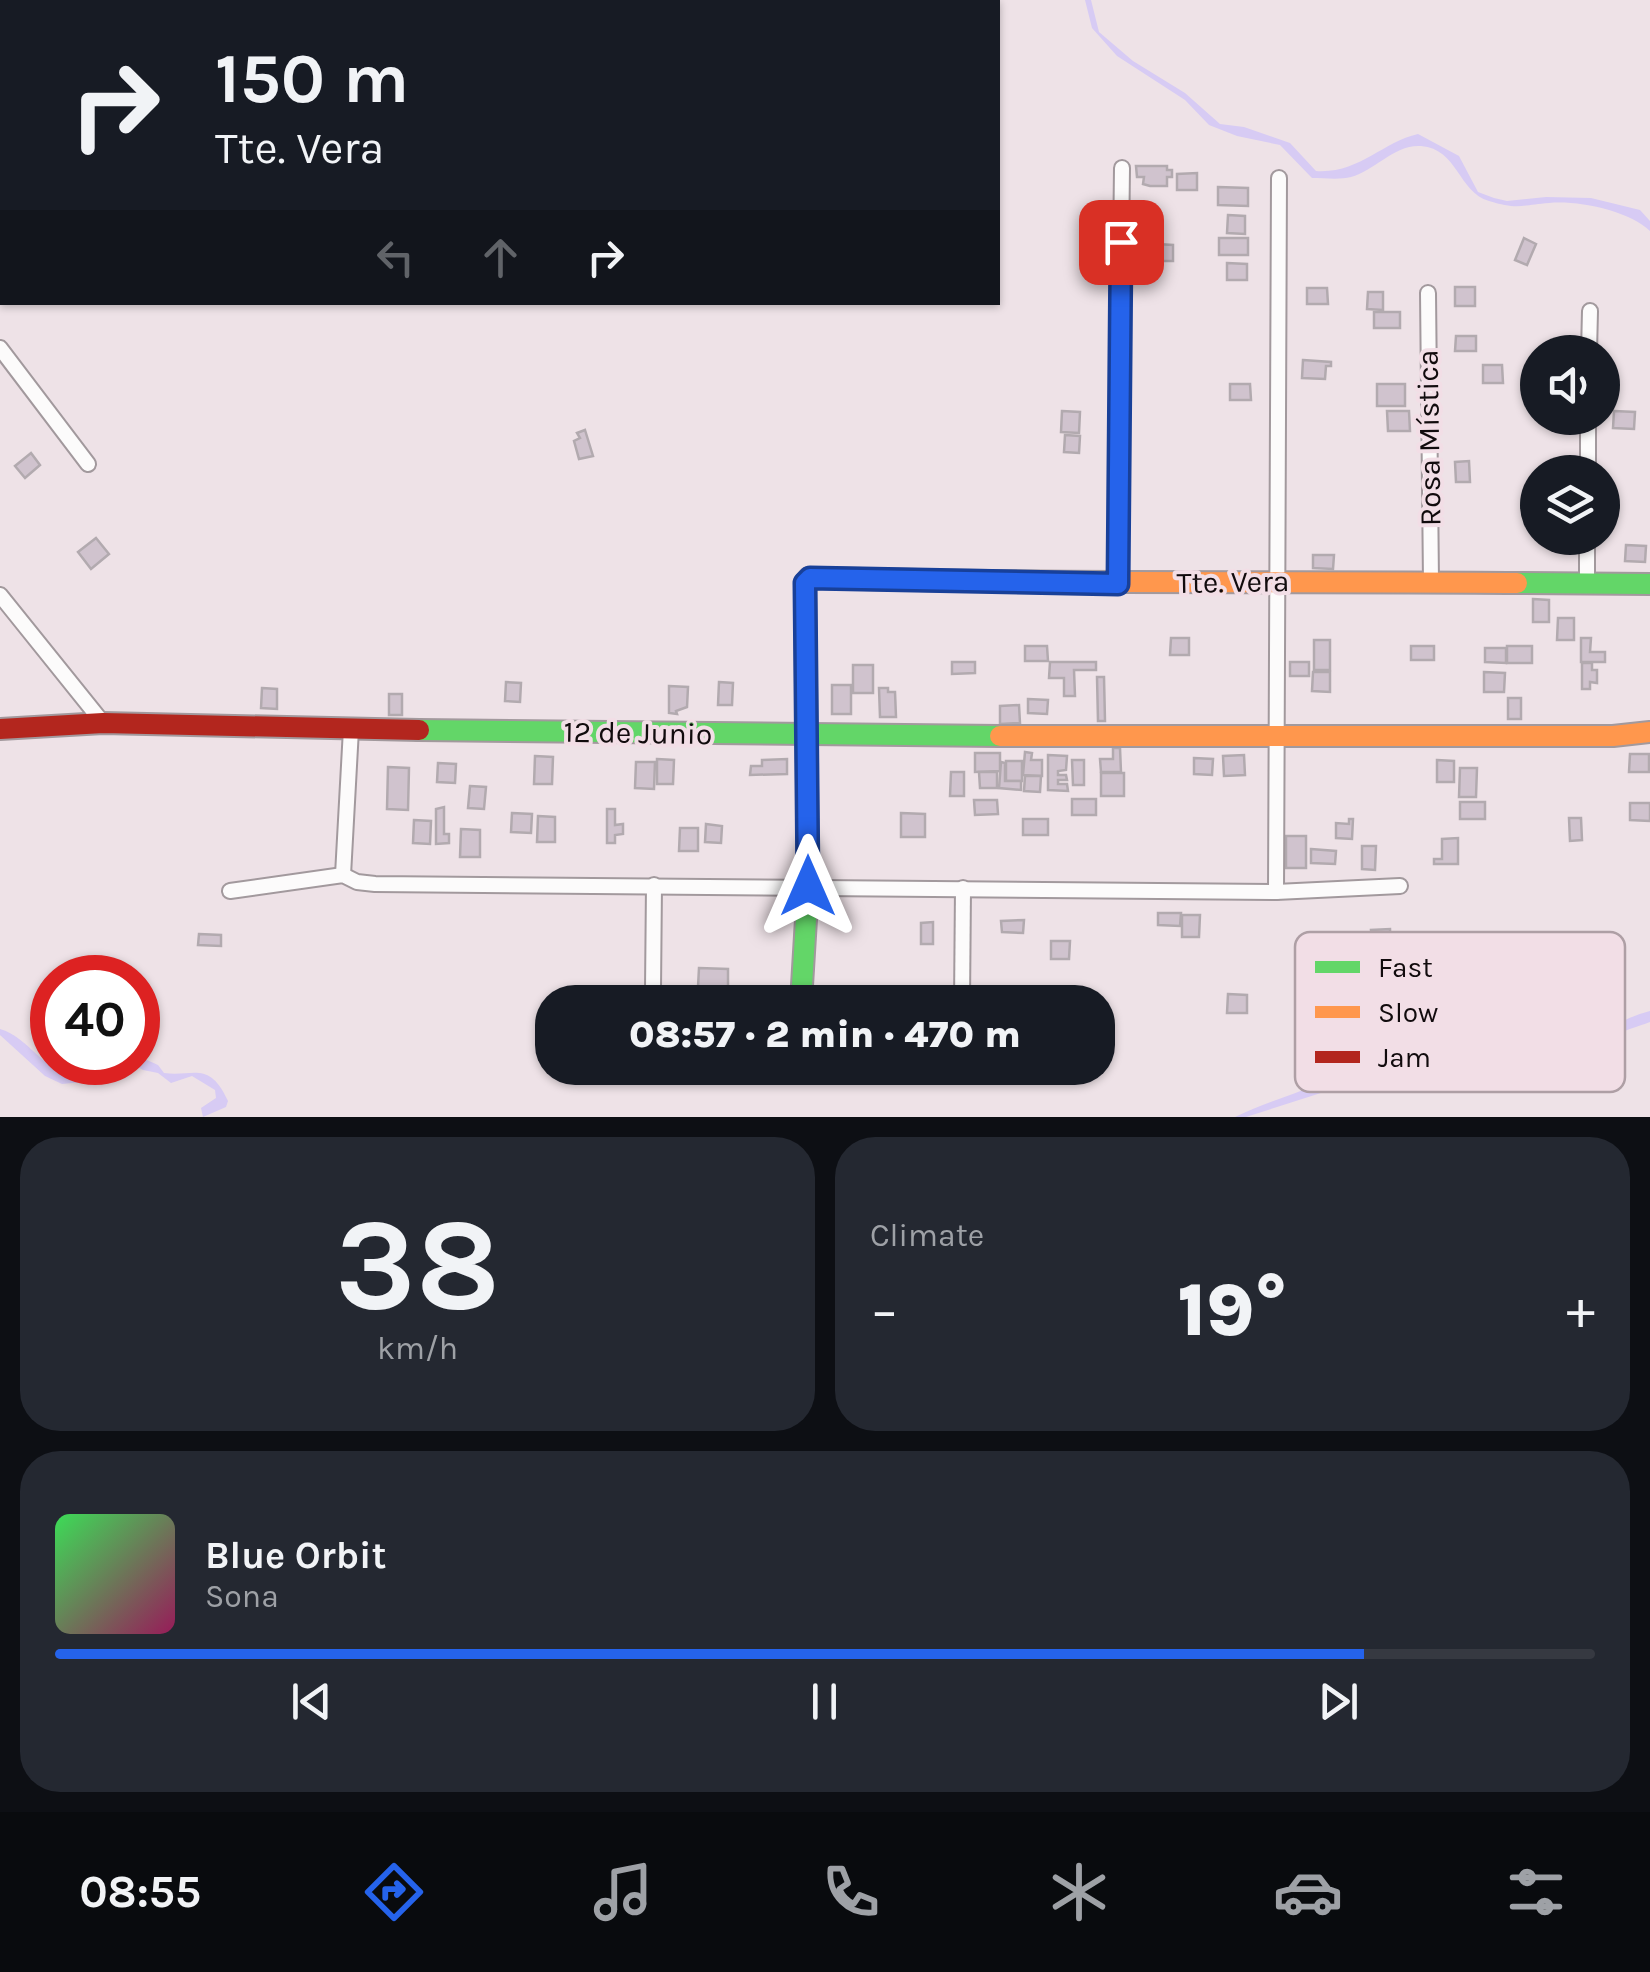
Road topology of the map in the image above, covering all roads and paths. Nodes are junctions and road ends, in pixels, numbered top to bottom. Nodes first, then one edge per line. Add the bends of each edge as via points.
1 (1122, 168) dead end
2 (1278, 178) dead end
3 (1428, 294) dead end
4 (1590, 312) dead end
5 (1589, 335) edge
6 (0, 348) edge
7 (88, 464) dead end
8 (1587, 555) edge
9 (1586, 580) junction
10 (1276, 581) junction
11 (1430, 582) junction
12 (1118, 584) junction
13 (1650, 584) edge
14 (0, 595) edge
15 (104, 722) junction
16 (0, 729) edge
17 (351, 729) junction
18 (1650, 732) edge
19 (807, 735) junction
20 (1276, 738) junction
21 (343, 875) junction
22 (654, 885) junction
23 (808, 886) junction
24 (1400, 886) dead end
25 (963, 888) junction
26 (230, 891) dead end
27 (1276, 892) junction
28 (653, 985) edge
29 (803, 985) edge
30 (962, 985) edge

1 - 12 street
2 - 10 street
3 - 11 street, Rosa Mística
4 - 5 street
6 - 7 street
8 - 9 street
9 - 11 street, Tte. Vera
9 - 13 street, Tte. Vera
10 - 11 street, Tte. Vera
10 - 12 street, Tte. Vera
10 - 20 street
12 - 19 street, Tte. Vera via 816,577 805,583
14 - 15 street
15 - 16 street, 12 de Junio
15 - 17 street, 12 de Junio
17 - 19 street, 12 de Junio
17 - 21 street
18 - 20 street, 12 de Junio
19 - 20 street, 12 de Junio
19 - 23 street
20 - 27 street
21 - 22 street via 374,884
21 - 26 street
22 - 23 street
22 - 28 street
23 - 25 street
23 - 29 street
24 - 27 street
25 - 27 street
25 - 30 street

